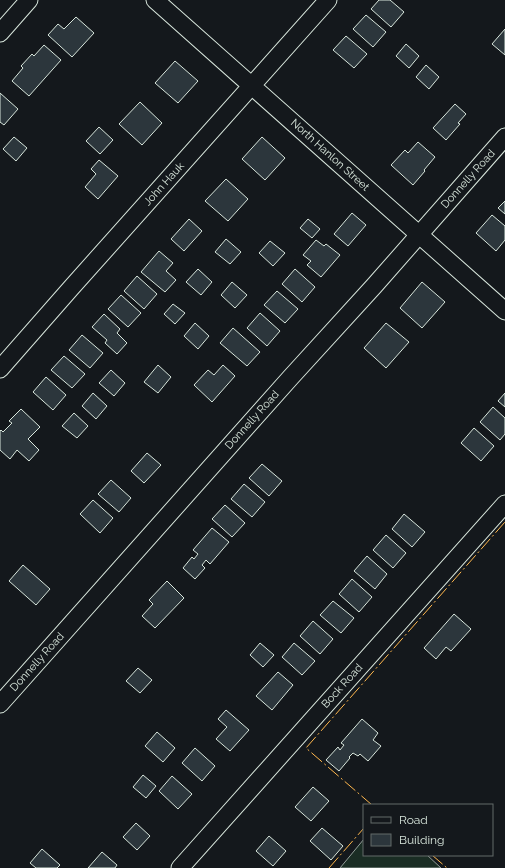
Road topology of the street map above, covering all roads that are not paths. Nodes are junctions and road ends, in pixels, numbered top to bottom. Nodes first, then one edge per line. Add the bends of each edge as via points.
1 (29, 0) edge
2 (155, 0) edge
3 (328, 0) edge
4 (0, 33) edge
5 (252, 86) junction
6 (505, 137) edge
7 (419, 234) junction
8 (505, 311) edge
9 (0, 369) edge
10 (505, 504) edge
11 (0, 704) edge
12 (180, 868) edge

1 - 4 street
2 - 5 street, North Hanlon Street
3 - 5 street, John Hauk
5 - 7 street, North Hanlon Street
5 - 9 street, John Hauk
6 - 7 street, Donnelly Road
7 - 8 street, North Hanlon Street
7 - 11 street, Donnelly Road
10 - 12 street, Bock Road

